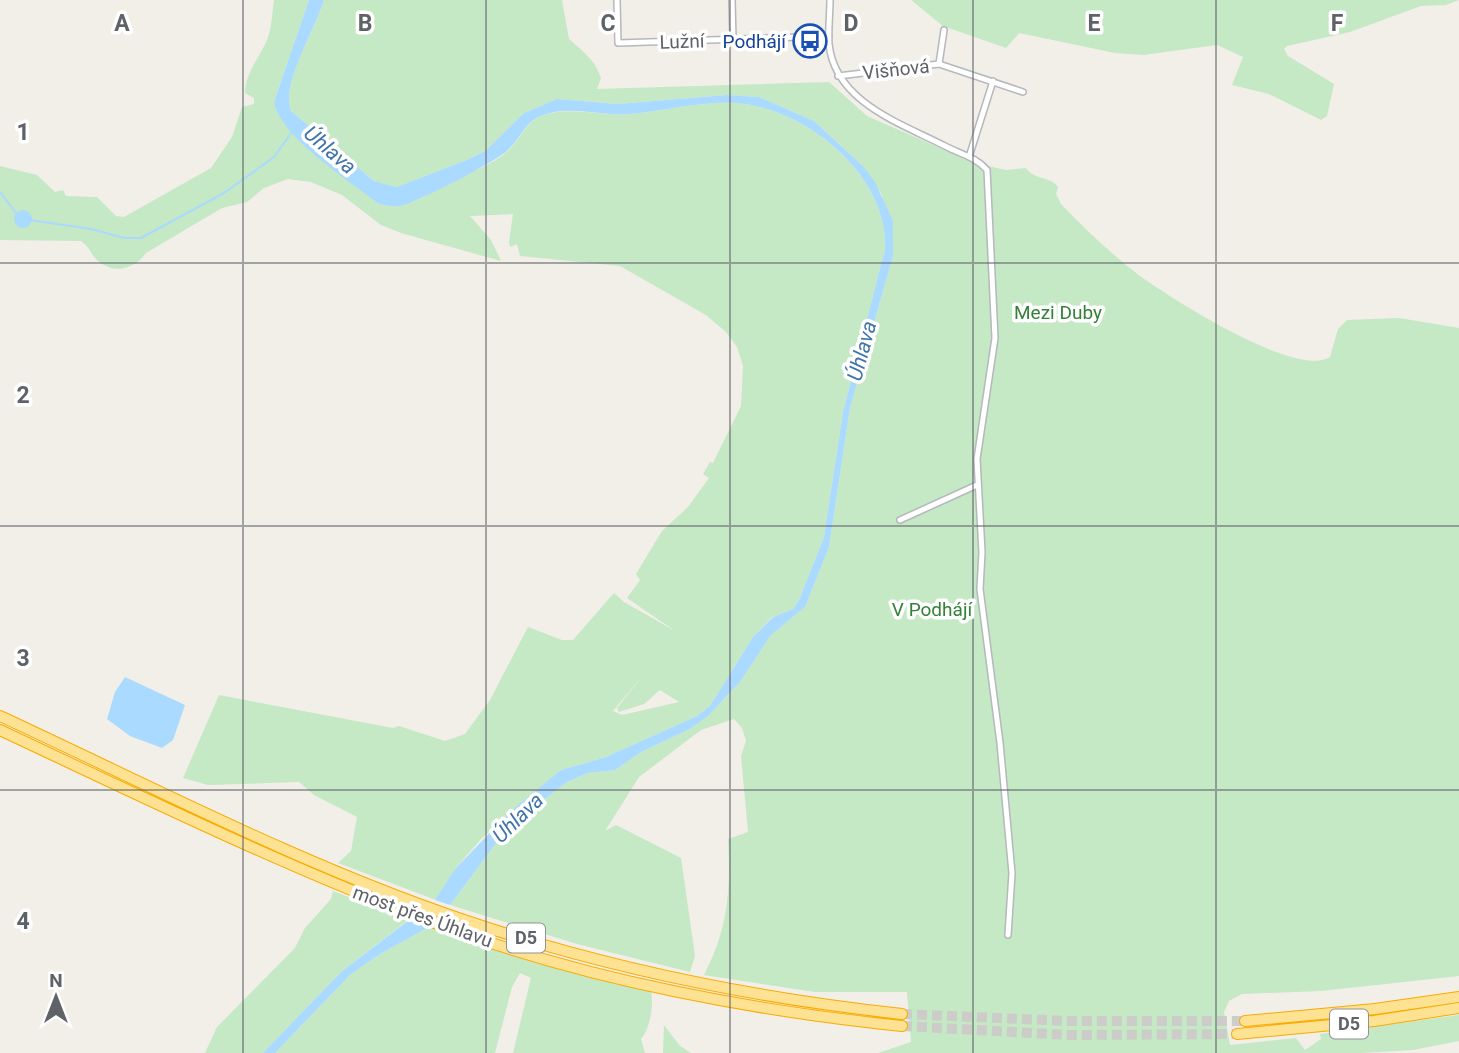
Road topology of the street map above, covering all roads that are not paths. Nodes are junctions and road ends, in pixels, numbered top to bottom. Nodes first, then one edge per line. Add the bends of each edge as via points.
1 (617, 0) edge
2 (733, 0) edge
3 (830, 0) edge
4 (944, 30) dead end
5 (829, 36) junction
6 (733, 39) junction
7 (939, 65) junction
8 (838, 76) junction
9 (993, 81) junction
10 (1023, 92) dead end
11 (969, 157) junction
12 (978, 485) junction
13 (900, 520) dead end
14 (0, 716) edge
15 (0, 730) edge
16 (1008, 935) dead end
17 (1459, 997) edge
18 (1459, 1008) edge
19 (902, 1014) tunnel mouth
20 (1245, 1021) tunnel mouth
21 (902, 1026) tunnel mouth
22 (1237, 1034) tunnel mouth

1 - 6 street, Lužní via 618,43
2 - 6 street
3 - 5 street
4 - 7 street
5 - 6 street, Lužní
5 - 8 street
7 - 8 street, Višňová
7 - 9 street, Višňová
8 - 11 street via 868,106
9 - 10 street, Višňová
9 - 11 street
11 - 12 street via 987,170 995,338 977,459
12 - 13 street
12 - 16 street via 983,628 1012,873
14 - 19 highway, most přes Úhlavu / D5 via 335,869 463,920 594,958 722,987
15 - 21 highway, most přes Úhlavu / D5 via 330,882 459,932 591,970 720,999
17 - 20 highway, D5
18 - 22 highway, D5

